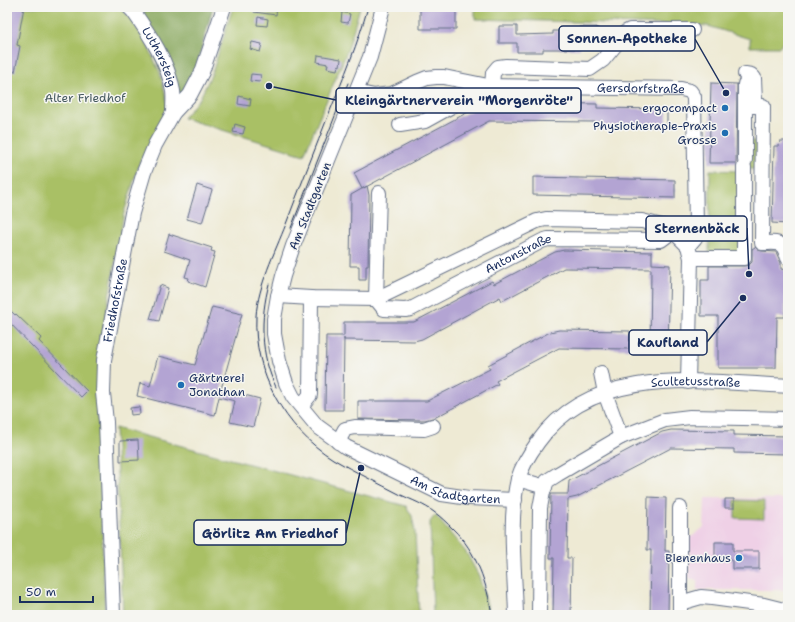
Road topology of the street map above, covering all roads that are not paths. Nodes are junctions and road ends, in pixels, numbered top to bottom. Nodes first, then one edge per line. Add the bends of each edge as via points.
1 (129, 7) edge
2 (224, 7) edge
3 (383, 7) edge
4 (692, 30) dead end
5 (745, 79) dead end
6 (490, 86) junction
7 (356, 92) junction
8 (750, 106) junction
9 (173, 113) junction
10 (400, 125) dead end
11 (379, 193) dead end
12 (762, 243) junction
13 (684, 244) junction
14 (744, 253) junction
15 (788, 258) edge
16 (278, 296) junction
17 (311, 298) junction
18 (376, 299) junction
19 (601, 373) dead end
20 (688, 382) junction
21 (788, 386) edge
22 (605, 393) junction
23 (300, 406) junction
24 (788, 419) edge
25 (433, 426) dead end
26 (621, 437) junction
27 (338, 442) junction
28 (518, 480) junction
29 (545, 486) junction
30 (515, 500) junction
31 (680, 508) dead end
32 (680, 609) edge
33 (788, 611) edge
34 (113, 615) edge
35 (516, 615) edge
36 (539, 615) edge

1 - 9 street, Luthersteig via 153,39 166,70 173,92
2 - 9 street, Friedhofstraße via 202,72 190,95
3 - 7 street, Am Stadtgarten via 370,57
4 - 6 street via 630,30 603,60 590,68 498,67 493,73
5 - 8 street
6 - 7 street, Gersdorfstraße via 436,77 417,82 392,94 374,96
6 - 10 street, Gersdorfstraße via 425,121
6 - 13 street, Gersdorfstraße via 690,91 694,97 696,217 694,238
7 - 16 street, Am Stadtgarten via 293,246
8 - 12 street via 763,106
8 - 14 street via 745,164
9 - 34 street, Friedhofstraße via 155,145 136,199 104,360 103,393
11 - 18 street
12 - 14 street via 755,243
12 - 15 street via 780,243 785,247
13 - 14 street via 744,258
13 - 18 street, Antonstraße via 661,240 548,239 411,309 384,308
13 - 18 street, Antonstraße via 666,227 642,221 546,219 537,221
13 - 20 street
16 - 17 street, Antonstraße
16 - 23 street, Am Stadtgarten via 274,334 278,355 286,383
17 - 18 street, Antonstraße
17 - 23 street via 310,395
19 - 22 street
20 - 21 street, Scultetusstraße
20 - 22 street, Scultetusstraße via 645,384
22 - 26 street
22 - 28 street, Scultetusstraße via 577,406 554,422 532,451
23 - 27 street, Am Stadtgarten via 317,426
24 - 26 street via 690,417 664,420
25 - 27 street via 424,429 355,427 345,429
26 - 29 street via 547,481
27 - 30 street, Am Stadtgarten via 442,494
28 - 29 street
28 - 30 street, Scultetusstraße
29 - 36 street via 540,508
30 - 35 street, Scultetusstraße via 513,524
31 - 32 street
32 - 33 street via 701,597 764,605

